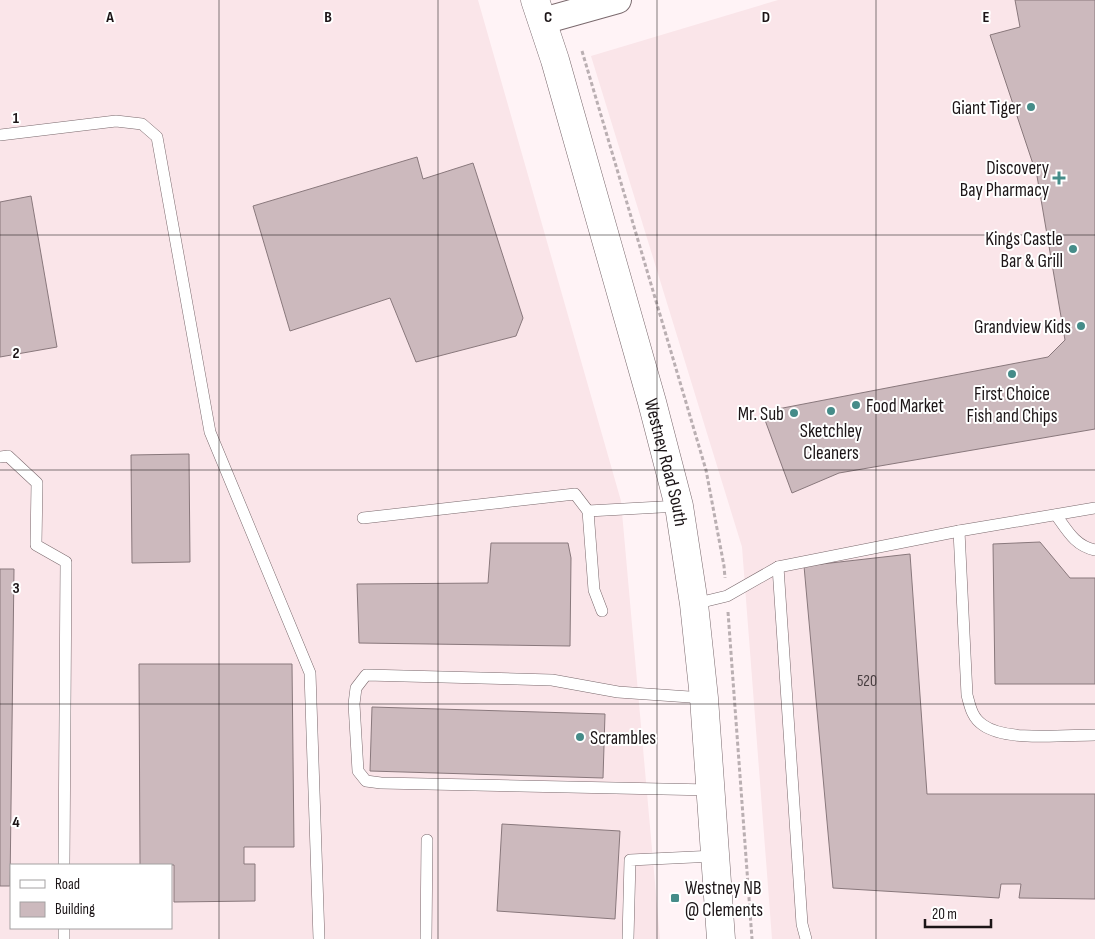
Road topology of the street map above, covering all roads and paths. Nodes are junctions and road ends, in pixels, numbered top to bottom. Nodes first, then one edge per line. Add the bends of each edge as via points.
1 (618, 0) edge
2 (539, 10) edge
3 (0, 135) edge
4 (0, 457) edge
5 (679, 506) junction
6 (1095, 508) edge
7 (588, 511) junction
8 (1056, 515) junction
9 (363, 518) dead end
10 (959, 531) junction
11 (1095, 550) edge
12 (778, 567) junction
13 (694, 604) junction
14 (602, 611) dead end
15 (704, 698) junction
16 (1095, 735) edge
17 (711, 790) junction
18 (427, 840) dead end
19 (715, 856) junction
20 (64, 864) edge
21 (319, 939) edge
22 (426, 939) edge
23 (628, 939) edge
24 (721, 939) edge
25 (806, 939) edge

1 - 2 street
2 - 5 main road, Westney Road South via 650,393
3 - 21 lane via 116,121 142,124 157,137 210,432 310,673
4 - 20 lane via 8,456 37,484 36,545 66,562
5 - 7 lane
5 - 13 main road, Westney Road South
6 - 8 lane
7 - 9 lane via 575,494
7 - 14 lane via 594,590
8 - 10 lane
8 - 11 lane via 1076,542
10 - 12 lane
10 - 16 lane via 966,695 972,713 982,725 1011,735
12 - 13 lane via 727,596
12 - 25 lane via 794,826
13 - 15 main road, Westney Road South
15 - 17 main road, Westney Road South
15 - 17 lane via 618,692 552,680 366,675 356,688 354,704 358,771 366,781 381,783
17 - 19 main road, Westney Road South
18 - 22 lane
19 - 23 lane via 630,860
19 - 24 main road, Westney Road South

